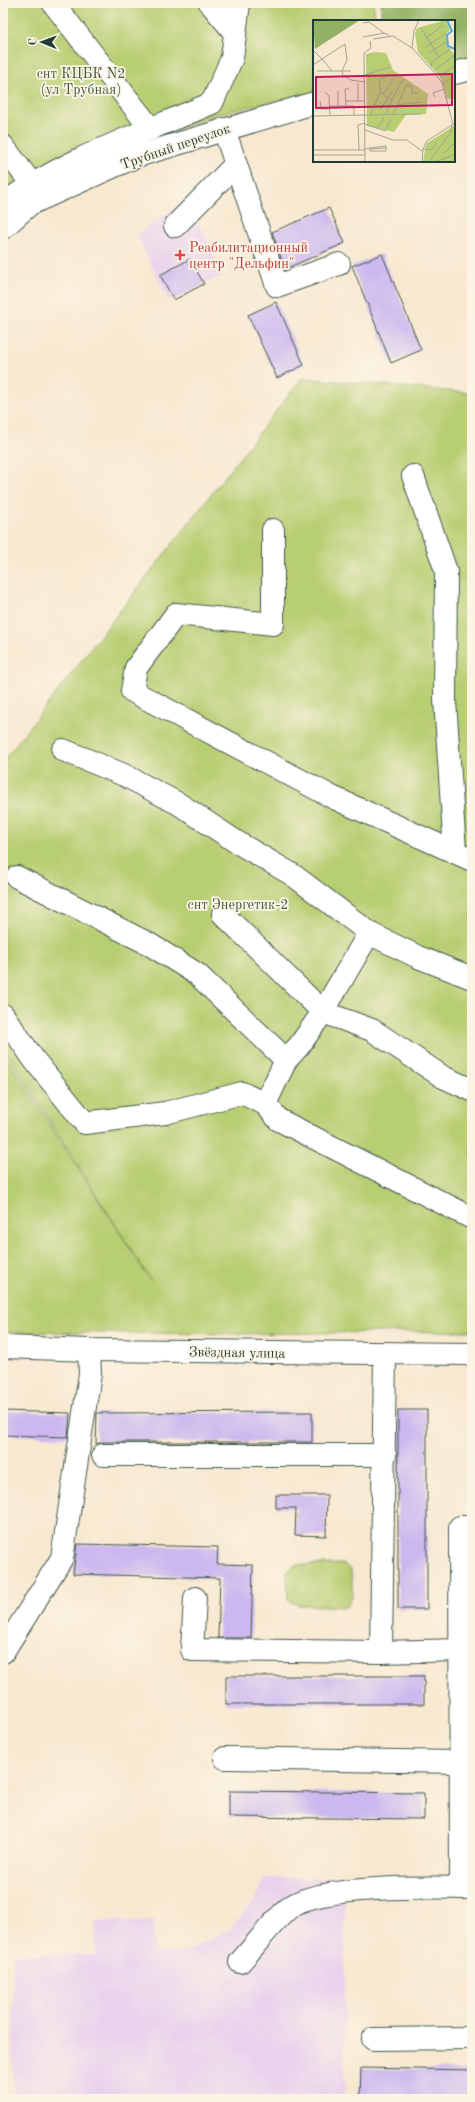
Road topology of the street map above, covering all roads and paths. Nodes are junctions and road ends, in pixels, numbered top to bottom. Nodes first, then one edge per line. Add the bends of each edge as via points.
1 (53, 3) edge
2 (210, 3) edge
3 (239, 3) edge
4 (235, 33) junction
5 (472, 69) edge
6 (455, 73) edge
7 (313, 103) edge
8 (151, 129) junction
9 (224, 129) junction
10 (3, 146) edge
11 (235, 165) junction
12 (31, 183) junction
13 (3, 204) edge
14 (175, 226) dead end
15 (3, 228) edge
16 (339, 264) dead end
17 (413, 476) dead end
18 (273, 530) dead end
19 (63, 750) dead end
20 (463, 856) edge
21 (17, 877) dead end
22 (223, 914) dead end
23 (371, 934) junction
24 (472, 978) edge
25 (323, 1012) junction
26 (3, 1014) edge
27 (286, 1060) junction
28 (472, 1090) edge
29 (265, 1104) junction
30 (472, 1218) edge
31 (3, 1347) edge
32 (89, 1350) junction
33 (385, 1354) junction
34 (472, 1354) edge
35 (103, 1455) dead end
36 (385, 1455) junction
37 (472, 1527) edge
38 (195, 1598) dead end
39 (460, 1650) junction
40 (3, 1652) edge
41 (381, 1652) junction
42 (225, 1758) dead end
43 (459, 1762) junction
44 (466, 1888) edge
45 (240, 1962) dead end
46 (472, 2038) edge
47 (373, 2039) dead end

1 - 8 street
2 - 4 street
3 - 4 street
4 - 8 street via 232,58 212,103
5 - 6 street
7 - 9 street, Трубный переулок
8 - 12 street via 87,154
9 - 11 street
9 - 15 street, Трубный переулок via 136,156 30,204
10 - 12 street
11 - 14 street
11 - 16 street via 277,286
12 - 13 street
17 - 20 street via 446,571 444,700
18 - 20 street via 273,624 176,614 136,668 132,691 332,797
19 - 23 street via 124,775 179,804 292,875
21 - 27 street via 149,944 198,974
22 - 25 street
23 - 24 street via 418,957
23 - 25 street
25 - 27 street
25 - 28 street via 372,1030 443,1077
26 - 29 street via 34,1061 85,1123 165,1113 242,1093
27 - 29 street
29 - 30 street via 279,1120
31 - 32 street, Звёздная улица
32 - 33 street, Звёздная улица
32 - 40 street via 90,1374 62,1558
33 - 34 street, Звёздная улица
33 - 36 street
35 - 36 street
36 - 41 street
37 - 39 street via 460,1527
38 - 41 street via 192,1650
39 - 41 street
39 - 43 street
42 - 43 street
43 - 44 street
44 - 45 street via 354,1890 306,1898 289,1907
46 - 47 street

